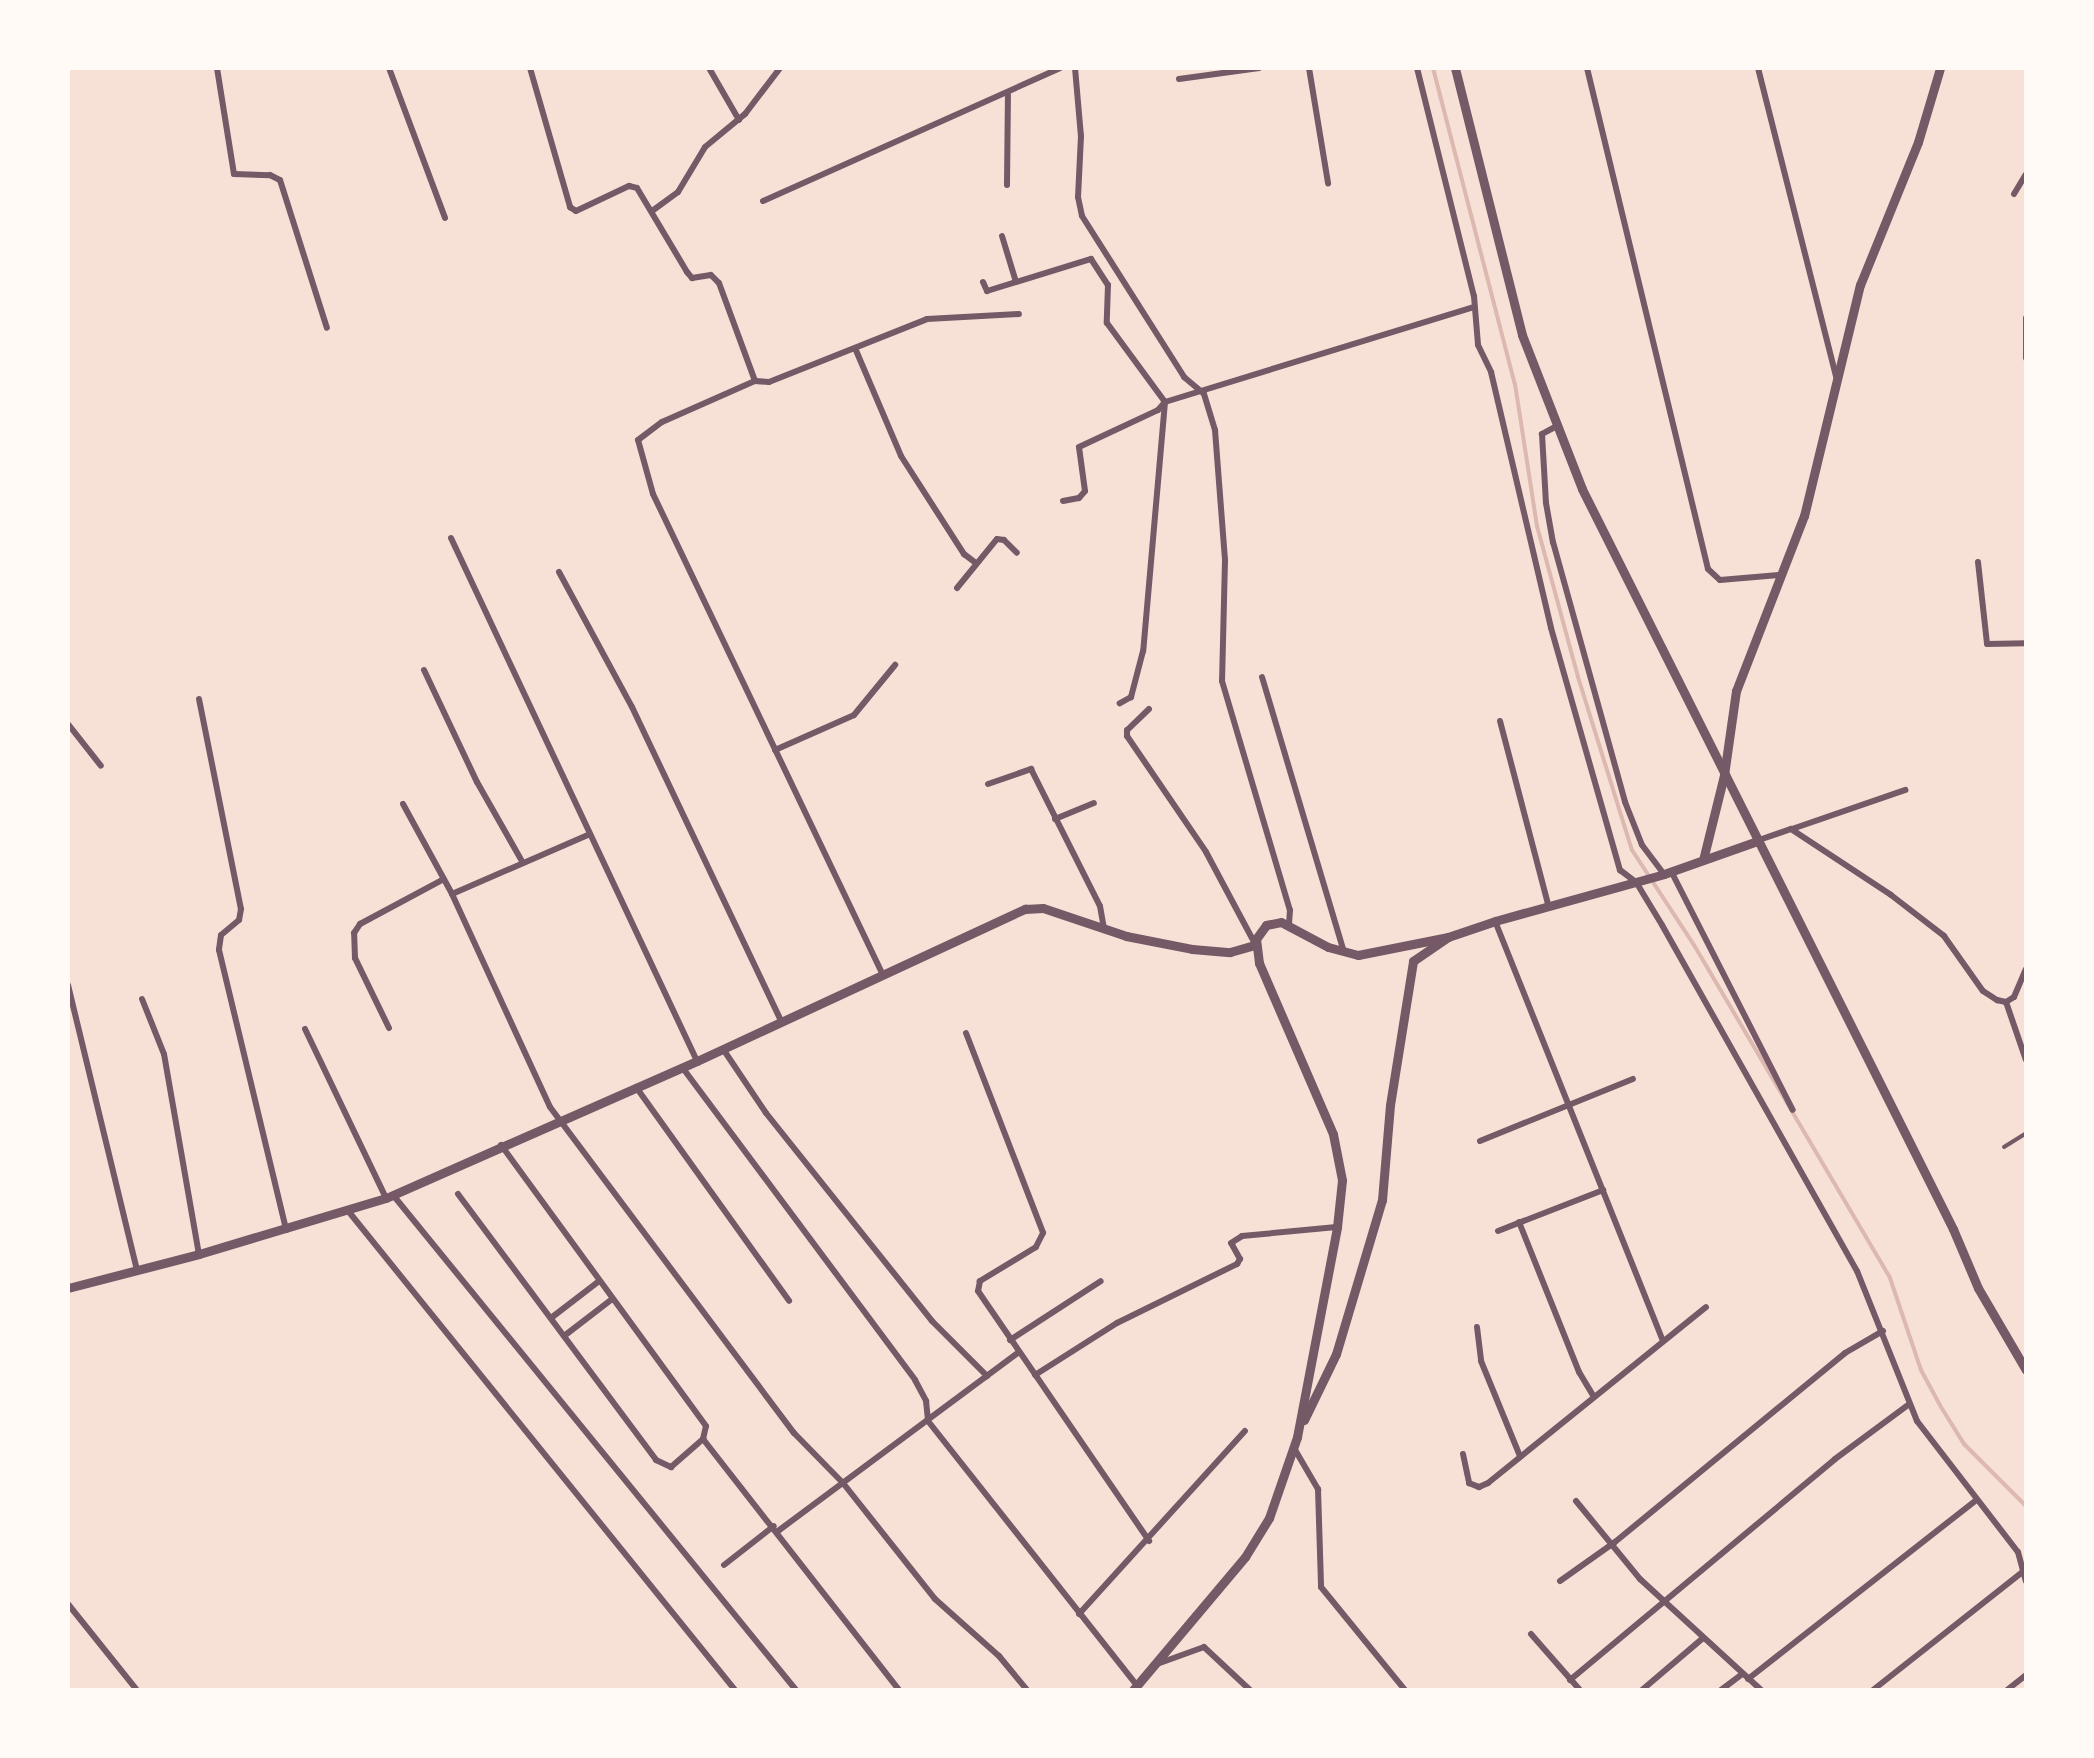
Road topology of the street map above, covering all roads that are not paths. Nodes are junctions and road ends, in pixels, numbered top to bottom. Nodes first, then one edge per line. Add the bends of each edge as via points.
1 (217, 68) edge
2 (389, 68) edge
3 (530, 68) edge
4 (709, 68) edge
5 (780, 68) edge
6 (1060, 68) edge
7 (1075, 68) edge
8 (1258, 68) edge
9 (1310, 68) edge
10 (1417, 68) edge
11 (1455, 68) edge
12 (1587, 68) edge
13 (1758, 68) edge
14 (1940, 68) edge
15 (1179, 79) dead end
16 (1008, 94) junction
17 (739, 120) junction
18 (2026, 174) edge
19 (1328, 182) dead end
20 (1007, 184) dead end
21 (2014, 194) dead end
22 (763, 201) dead end
23 (652, 211) junction
24 (445, 218) dead end
25 (1002, 236) dead end
26 (983, 282) dead end
27 (1016, 282) junction
28 (1474, 307) junction
29 (1019, 314) dead end
30 (2026, 318) edge
31 (328, 328) dead end
32 (855, 348) junction
33 (2026, 358) edge
34 (1836, 378) junction
35 (755, 381) junction
36 (1204, 394) junction
37 (1166, 402) junction
38 (1556, 428) junction
39 (1063, 501) dead end
40 (452, 538) dead end
41 (1018, 553) dead end
42 (1978, 562) dead end
43 (976, 563) junction
44 (559, 572) dead end
45 (1779, 575) junction
46 (957, 588) dead end
47 (2026, 643) edge
48 (895, 665) dead end
49 (424, 670) dead end
50 (1262, 677) dead end
51 (199, 698) dead end
52 (1120, 703) dead end
53 (1149, 709) dead end
54 (1500, 721) dead end
55 (68, 724) edge
56 (775, 750) junction
57 (101, 766) dead end
58 (1724, 774) junction
59 (988, 784) dead end
60 (1905, 790) dead end
61 (1094, 802) dead end
62 (403, 804) dead end
63 (1055, 819) junction
64 (1791, 829) junction
65 (590, 834) junction
66 (1757, 841) junction
67 (1703, 860) junction
68 (524, 863) junction
69 (1665, 874) junction
70 (444, 879) junction
71 (1637, 882) junction
72 (452, 894) junction
73 (1549, 908) junction
74 (1495, 921) junction
75 (1289, 923) junction
76 (1104, 930) junction
77 (1448, 938) junction
78 (1255, 945) junction
79 (1344, 952) junction
80 (2026, 969) edge
81 (882, 973) junction
82 (68, 984) edge
83 (142, 999) dead end
84 (2006, 1002) junction
85 (780, 1018) junction
86 (305, 1028) dead end
87 (389, 1028) dead end
88 (966, 1033) dead end
89 (723, 1049) junction
90 (2026, 1060) edge
91 (697, 1061) junction
92 (682, 1067) junction
93 (1633, 1079) dead end
94 (635, 1086) junction
95 (1569, 1105) junction
96 (1793, 1110) dead end
97 (562, 1117) junction
98 (2026, 1133) edge
99 (1480, 1141) dead end
100 (501, 1145) junction
101 (2004, 1147) dead end
102 (1602, 1190) junction
103 (458, 1194) dead end
104 (389, 1196) junction
105 (349, 1212) junction
106 (1519, 1222) junction
107 (1338, 1227) junction
108 (286, 1230) junction
109 (1498, 1230) dead end
110 (199, 1254) junction
111 (138, 1272) junction
112 (599, 1281) junction
113 (1101, 1281) dead end
114 (68, 1288) edge
115 (612, 1299) junction
116 (789, 1301) dead end
117 (1706, 1306) dead end
118 (551, 1318) junction
119 (1477, 1327) dead end
120 (1883, 1331) junction
121 (564, 1336) junction
122 (1010, 1340) junction
123 (1663, 1340) junction
124 (1018, 1353) junction
125 (2026, 1370) edge
126 (1035, 1375) junction
127 (987, 1376) junction
128 (1594, 1396) junction
129 (1908, 1405) junction
130 (928, 1420) junction
131 (1245, 1431) dead end
132 (705, 1436) junction
133 (1298, 1437) junction
134 (1294, 1448) junction
135 (1462, 1454) dead end
136 (1520, 1456) junction
137 (843, 1483) junction
138 (1576, 1501) dead end
139 (1975, 1501) junction
140 (776, 1529) junction
141 (1149, 1540) junction
142 (1612, 1543) junction
143 (724, 1565) dead end
144 (2022, 1572) junction
145 (1560, 1580) dead end
146 (2026, 1582) edge
147 (1665, 1602) junction
148 (68, 1604) edge
149 (1079, 1614) junction
150 (1531, 1634) dead end
151 (1704, 1638) junction
152 (1156, 1664) junction
153 (2026, 1675) edge
154 (1745, 1676) junction
155 (1570, 1680) junction
156 (1135, 1688) edge
157 (137, 1690) edge
158 (735, 1690) edge
159 (796, 1690) edge
160 (898, 1690) edge
161 (1027, 1690) edge
162 (1250, 1690) edge
163 (1404, 1690) edge
164 (1580, 1690) edge
165 (1642, 1690) edge
166 (1721, 1690) edge
167 (1761, 1690) edge
168 (1874, 1690) edge
169 (2008, 1690) edge

1 - 31 street via 234,174 280,180
2 - 24 street
3 - 23 street via 570,206 578,210 631,186
4 - 17 street
5 - 17 street
6 - 16 street
7 - 36 street via 1082,216 1184,377
8 - 15 street
9 - 19 street
10 - 28 street
11 - 38 street via 1508,287
12 - 45 street via 1708,570 1720,580
13 - 34 street
14 - 34 street via 1918,142 1866,267
16 - 20 street
16 - 22 street
17 - 23 street via 705,147 678,192
18 - 21 street
23 - 35 street via 692,278 711,275 719,283
25 - 27 street
26 - 27 street via 987,291
27 - 37 street via 1093,261 1108,285 1107,323
28 - 36 street
28 - 71 street via 1478,345 1491,372 1596,788 1620,870
29 - 32 street via 932,318
30 - 33 street
32 - 35 street via 769,382
32 - 43 street via 901,456
34 - 45 street via 1808,502
35 - 56 street via 639,437 652,494
36 - 37 street
36 - 75 street via 1218,454 1225,560 1222,682
37 - 39 street via 1080,446 1084,494
37 - 52 street via 1142,651 1131,697
38 - 58 street
38 - 69 street via 1542,434 1554,542 1624,802 1642,844
40 - 65 street
41 - 43 street via 996,539
42 - 47 street via 1987,644
43 - 46 street
44 - 85 street via 632,707
45 - 58 street via 1736,691
48 - 56 street via 854,715
49 - 68 street via 476,782
50 - 79 street
51 - 108 street via 242,909 218,946
53 - 78 street via 1128,736 1206,852
54 - 73 street
55 - 57 street
56 - 81 street
58 - 66 street
58 - 67 street
59 - 63 street via 1031,769
60 - 64 street
61 - 63 street
62 - 70 street
63 - 76 street via 1100,906
64 - 66 street
64 - 84 street via 1930,924 1983,991
65 - 68 street
65 - 91 street
66 - 67 street
66 - 125 street via 1973,1279
67 - 69 street
68 - 72 street
69 - 71 street
69 - 96 street
70 - 72 street
70 - 87 street via 354,933 354,958
71 - 73 street
71 - 120 street via 1825,1212
72 - 97 street via 550,1106
73 - 74 street
74 - 77 street
74 - 95 street
75 - 78 street via 1266,925
75 - 79 street
76 - 78 street via 1209,951
76 - 81 street via 1034,906
77 - 79 street via 1367,955
77 - 133 street via 1417,956 1410,968 1382,1200 1336,1354
78 - 107 street via 1333,1134 1342,1180
80 - 84 street
81 - 85 street
82 - 111 street
83 - 110 street via 164,1054
84 - 90 street
85 - 89 street
86 - 104 street
88 - 122 street via 1042,1229 1042,1240 977,1285
89 - 91 street
89 - 127 street via 788,1142 932,1321
91 - 92 street
92 - 94 street
92 - 130 street via 915,1380
93 - 95 street
94 - 97 street
94 - 116 street
95 - 99 street
95 - 102 street
97 - 100 street
97 - 137 street via 783,1419
98 - 101 lane
100 - 104 street
100 - 112 street
102 - 106 street
102 - 123 street
103 - 118 street
104 - 105 street
104 - 159 street
105 - 108 street
105 - 158 street
106 - 109 street
106 - 128 street
107 - 126 street via 1242,1236 1231,1243 1240,1262 1118,1323
107 - 133 street
108 - 110 street
110 - 111 street
111 - 114 street
112 - 115 street
112 - 118 street
113 - 122 street
115 - 121 street
115 - 132 street
117 - 123 street
118 - 121 street
119 - 136 street via 1481,1361
120 - 129 street
120 - 142 street via 1846,1353
121 - 132 street via 662,1466 674,1464
122 - 124 street
123 - 128 street
124 - 126 street
124 - 127 street
126 - 141 street
127 - 130 street
128 - 136 street
129 - 139 street
129 - 147 street
130 - 137 street
130 - 149 street
131 - 141 street
132 - 140 street
133 - 134 street
134 - 152 street via 1262,1532
134 - 163 street via 1318,1489 1320,1587
135 - 136 street via 1468,1480 1479,1487
137 - 140 street
137 - 161 street via 934,1600
138 - 142 street
139 - 144 street via 2018,1552
139 - 154 street
140 - 143 street
140 - 160 street
141 - 149 street
142 - 145 street
142 - 147 street
144 - 146 street
144 - 168 street
147 - 151 street
147 - 155 street
148 - 157 street
149 - 156 street
150 - 155 street
151 - 154 street
151 - 165 street
152 - 156 street
152 - 162 street via 1204,1647
153 - 169 street
154 - 166 street
154 - 167 street
155 - 164 street

